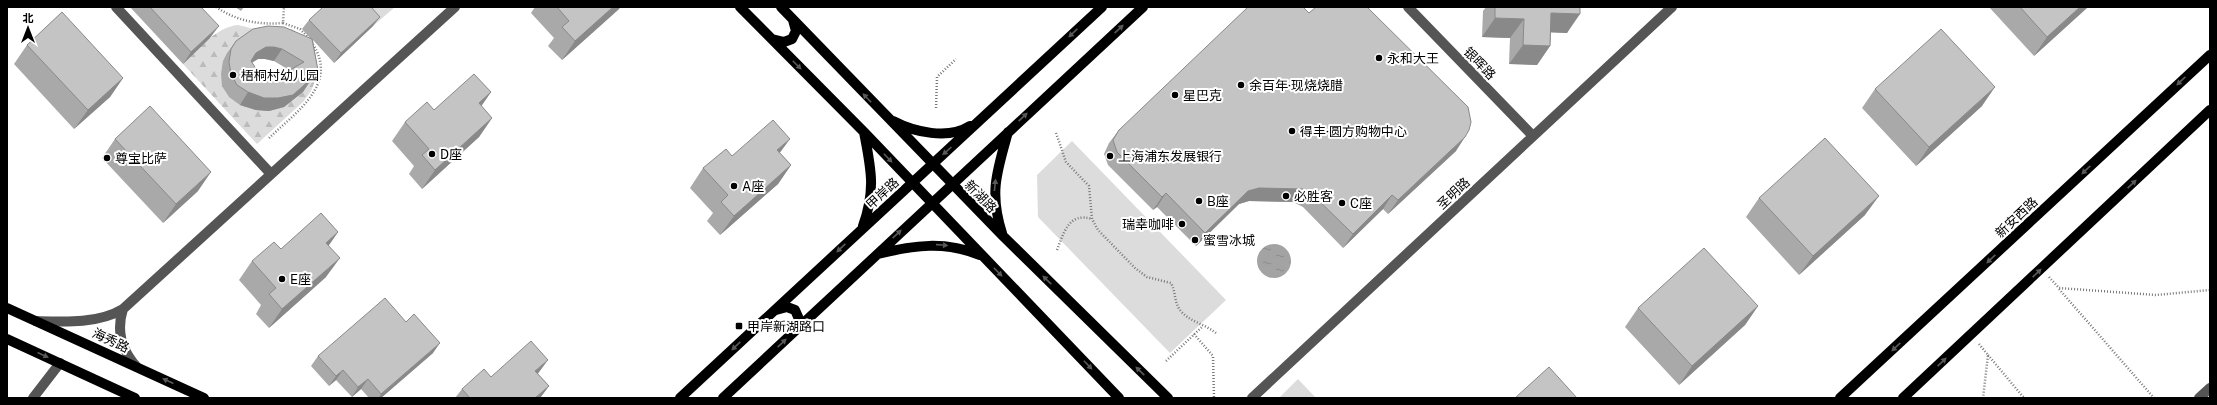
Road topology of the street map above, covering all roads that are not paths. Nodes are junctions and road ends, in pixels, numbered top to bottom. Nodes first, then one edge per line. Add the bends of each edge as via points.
1 (116, 7) edge
2 (455, 7) edge
3 (740, 7) edge
4 (781, 7) edge
5 (1102, 7) edge
6 (1143, 7) edge
7 (1408, 7) edge
8 (1672, 7) edge
9 (792, 19) junction
10 (771, 38) junction
11 (2210, 55) edge
12 (2210, 110) edge
13 (886, 117) junction
14 (981, 118) junction
15 (1009, 130) junction
16 (864, 132) junction
17 (1532, 136) junction
18 (932, 164) junction
19 (271, 174) junction
20 (912, 182) junction
21 (952, 184) junction
22 (931, 202) junction
23 (862, 229) junction
24 (1004, 237) junction
25 (876, 254) junction
26 (983, 256) junction
27 (7, 308) edge
28 (123, 309) junction
29 (774, 311) junction
30 (36, 321) junction
31 (795, 330) junction
32 (7, 339) edge
33 (60, 363) junction
34 (136, 366) junction
35 (2210, 388) edge
36 (33, 398) edge
37 (135, 398) edge
38 (204, 398) edge
39 (680, 398) edge
40 (723, 398) edge
41 (1119, 398) edge
42 (1168, 398) edge
43 (1252, 398) edge
44 (1840, 398) edge
45 (1903, 398) edge
46 (2199, 398) edge

1 - 19 street
2 - 19 street
3 - 10 main road
4 - 9 main road, 新湖路
5 -> 14 main road, 甲岸路
15 -> 6 main road
7 - 17 street, 银晖路
8 - 17 street, 圣明路
9 - 10 main road via 796,31 792,39 784,42
13 -> 9 main road, 新湖路
10 -> 16 main road
11 -> 44 main road, 新安西路
45 -> 12 main road
13 - 14 main road via 921,132 936,133 967,128
13 - 18 main road, 新湖路
14 -> 18 main road, 甲岸路
15 - 21 main road
24 -> 15 main road via 994,204 994,190
16 -> 20 main road
16 - 23 main road via 872,187
17 - 43 street, 圣明路
18 - 20 main road, 甲岸路
18 - 21 main road, 新湖路
19 - 28 street
20 - 22 main road
20 - 23 main road, 甲岸路
21 - 22 main road
21 - 24 main road, 新湖路
25 -> 22 main road
22 - 26 main road
23 -> 29 main road, 甲岸路
42 -> 24 main road, 新湖路
25 -> 26 main road via 932,244 964,249
25 - 31 main road
26 -> 41 main road
27 - 30 main road, 海秀路
28 - 30 street via 91,320
28 - 34 street via 120,324 121,342
29 - 31 main road via 783,307 795,310 799,319
29 -> 39 main road, 甲岸路
30 - 34 main road, 海秀路
40 -> 31 main road
32 -> 33 main road
33 - 36 street
33 - 37 main road
38 -> 34 main road, 海秀路
35 - 46 street

